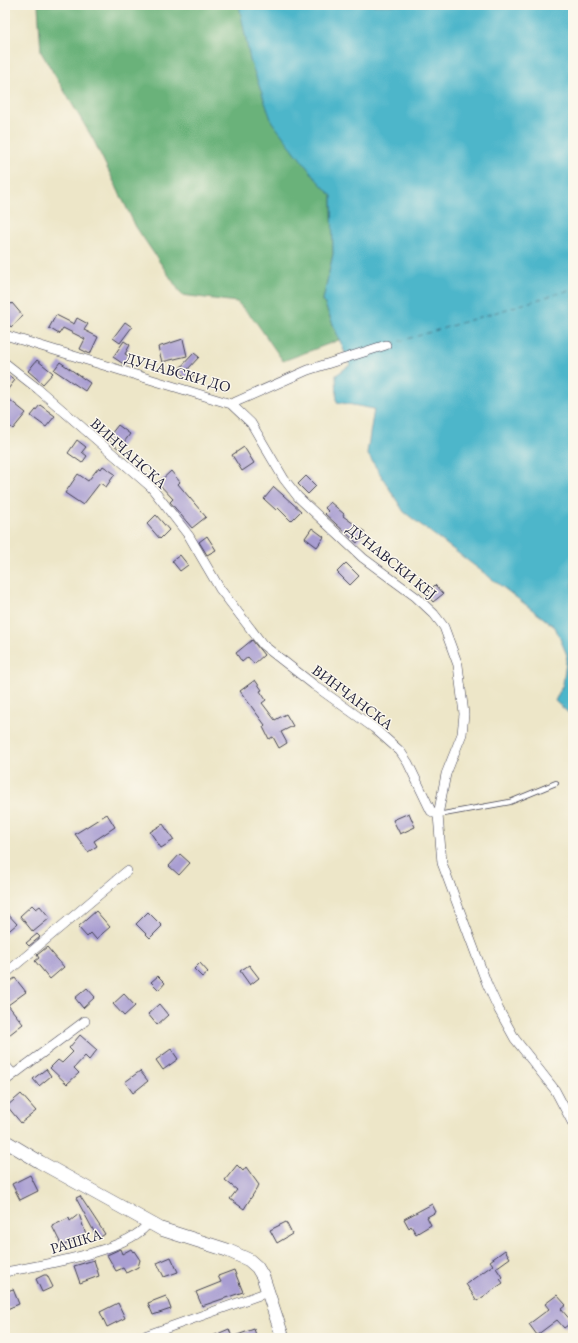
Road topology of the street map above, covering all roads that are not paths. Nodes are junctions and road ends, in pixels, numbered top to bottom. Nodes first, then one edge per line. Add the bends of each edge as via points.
1 (5, 335) edge
2 (386, 345) dead end
3 (5, 363) edge
4 (231, 404) junction
5 (556, 783) dead end
6 (438, 815) junction
7 (127, 871) dead end
8 (5, 974) edge
9 (85, 1021) dead end
10 (5, 1065) edge
11 (13, 1074) junction
12 (5, 1081) edge
13 (573, 1124) edge
14 (5, 1140) edge
15 (149, 1222) junction
16 (5, 1272) edge
17 (268, 1292) junction
18 (139, 1338) edge
19 (283, 1338) edge

1 - 4 street, ДУНАВСКИ ДО
2 - 4 street, ДУНАВСКИ ДО via 308,370
3 - 6 street, ВИНЧАНСКА via 151,488 188,536 220,589 263,645 314,686 374,728 400,751 431,811
4 - 6 street, ДУНАВСКИ КЕЈ via 251,424 298,497 363,558 416,597 444,627 458,665 464,714 462,734 446,774
5 - 6 lane via 510,802
6 - 13 street via 442,863 487,984 515,1039 555,1090
7 - 8 street
9 - 11 street
10 - 11 street
11 - 12 street
14 - 15 street
15 - 16 street, РАШКА via 133,1236 99,1250 50,1264
15 - 17 street via 173,1234 246,1258 260,1272
17 - 18 street
17 - 19 street

